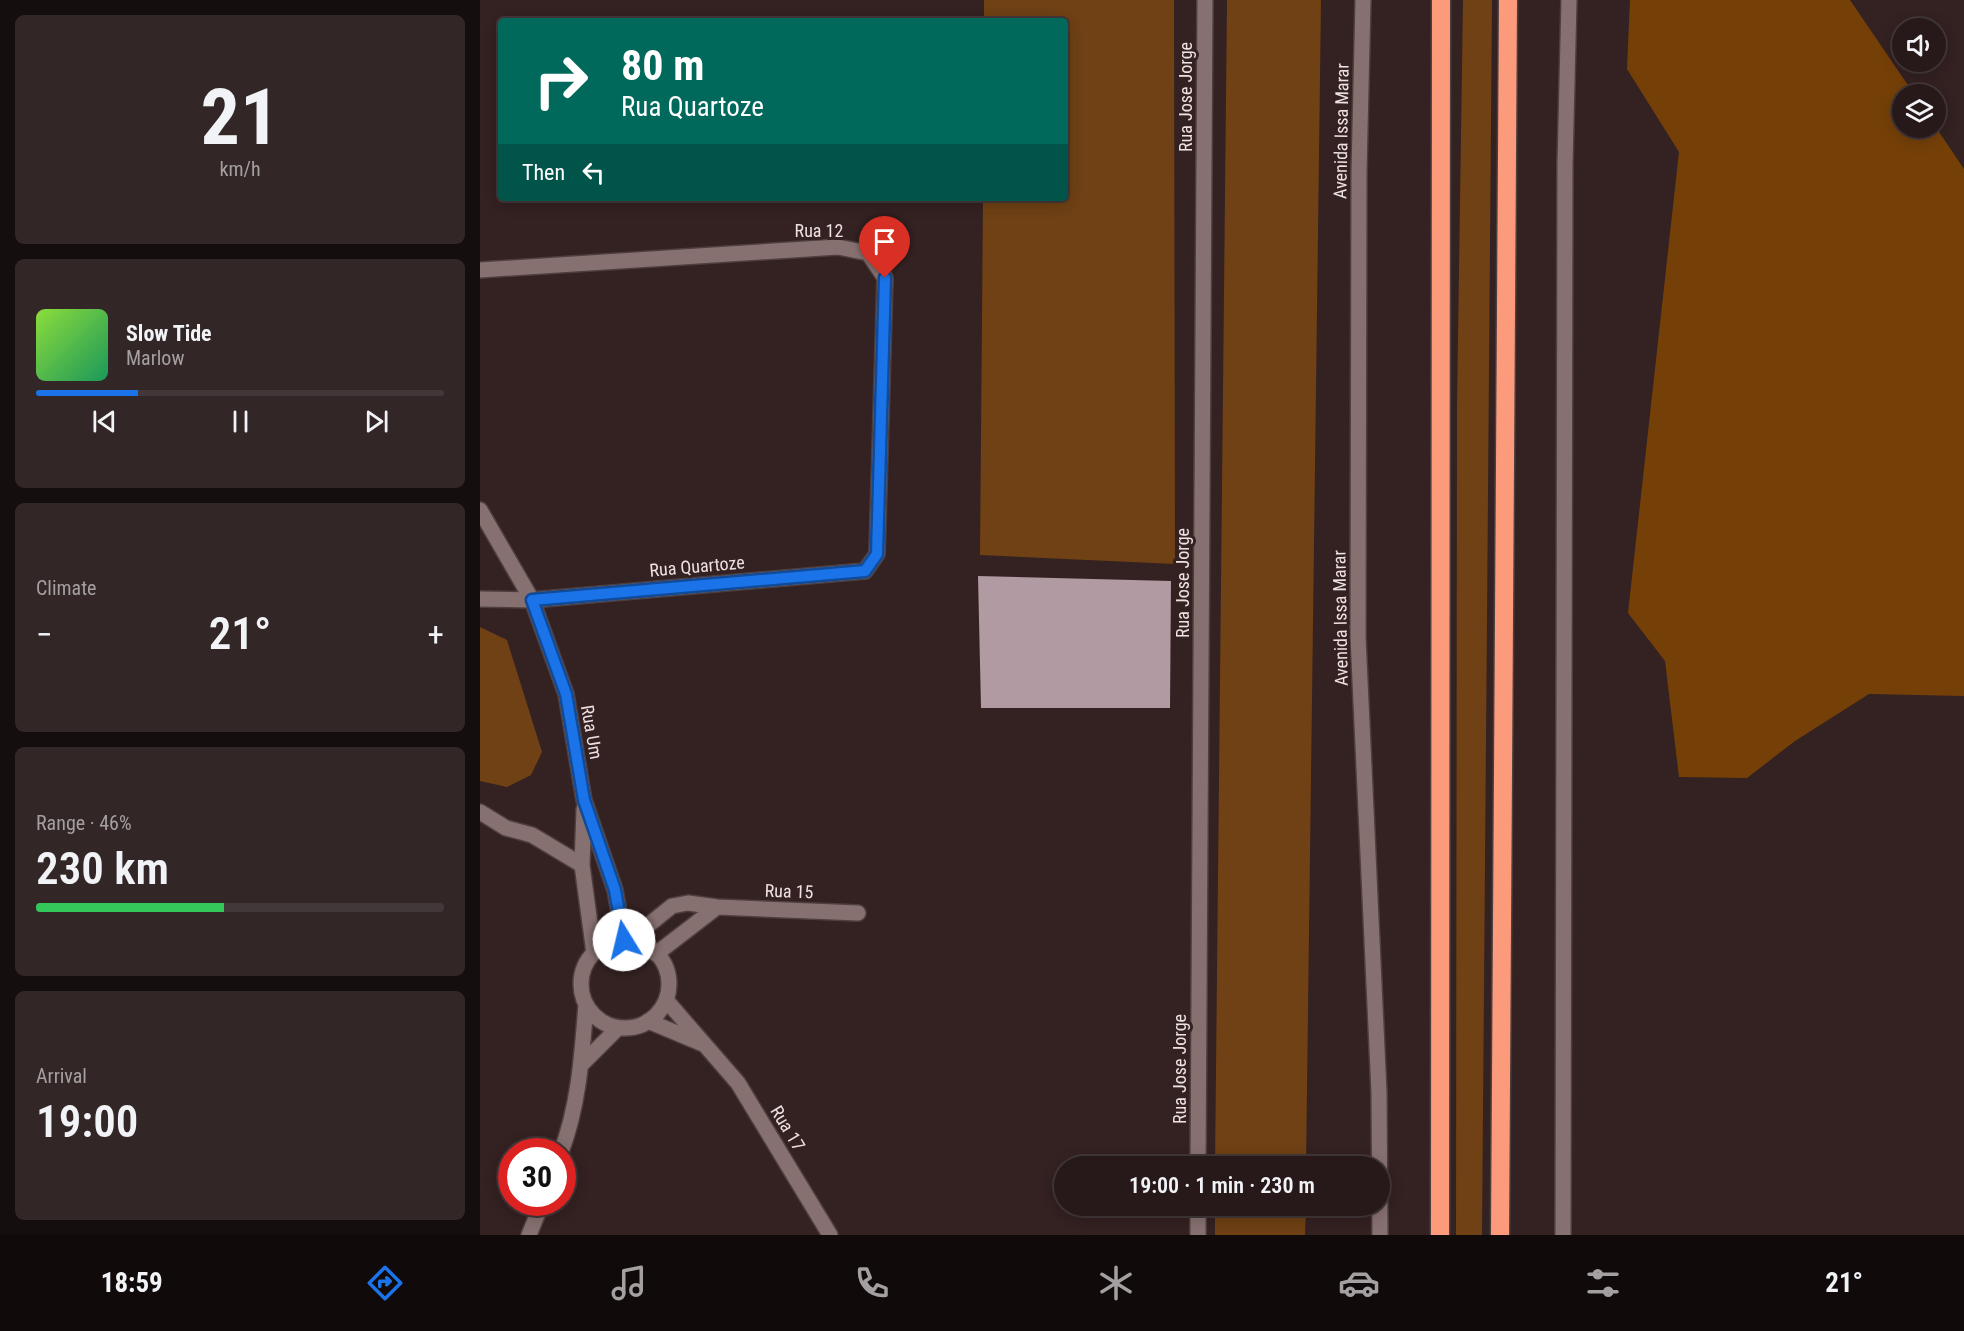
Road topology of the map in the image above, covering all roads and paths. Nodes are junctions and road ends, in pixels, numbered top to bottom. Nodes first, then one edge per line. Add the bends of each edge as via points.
1 (1205, 0) edge
2 (1363, 0) edge
3 (1441, 0) edge
4 (1508, 0) edge
5 (1569, 0) edge
6 (480, 270) edge
7 (480, 510) edge
8 (865, 571) joint
9 (480, 599) edge
10 (532, 600) junction
11 (584, 800) junction
12 (480, 812) edge
13 (582, 865) junction
14 (717, 907) junction
15 (858, 913) dead end
16 (627, 940) junction
17 (594, 953) junction
18 (656, 954) junction
19 (666, 1000) junction
20 (586, 1004) junction
21 (648, 1022) junction
22 (618, 1028) junction
23 (705, 1045) junction
24 (582, 1065) junction
25 (566, 1138) edge
26 (1198, 1156) edge
27 (537, 1216) edge
28 (1198, 1216) edge
29 (529, 1235) edge
30 (830, 1235) edge
31 (1198, 1235) edge
32 (1380, 1235) edge
33 (1440, 1235) edge
34 (1500, 1235) edge
35 (1563, 1235) edge

1 - 26 street, Rua Jose Jorge
2 - 32 street, Avenida Issa Marar via 1358,638 1379,1092
3 - 33 highway
4 - 34 highway
5 - 35 street via 1565,164
6 - 8 street, Rua 12 via 838,247 867,253 885,278 877,554
7 - 10 street, Rua Um
8 - 10 street, Rua Quartoze
9 - 10 street, Rua Quartoze
10 - 11 street, Rua Um via 566,694
11 - 13 street, Rua Um
11 - 16 street, Rua Um via 615,890
12 - 13 street via 506,828 532,835
13 - 17 street, Rua Um
14 - 15 street, Rua 15
14 - 16 street, Rua 15 via 688,903 672,906
14 - 18 street
16 - 17 street via 608,944
16 - 18 street
17 - 20 street via 581,978
18 - 19 street via 668,975
19 - 21 street
19 - 23 street, Rua 17
20 - 22 street via 593,1016
20 - 24 street
21 - 22 street via 634,1028
21 - 23 street, Rua 17
22 - 24 street
23 - 30 street, Rua 17 via 738,1083
24 - 25 street
27 - 29 street
28 - 31 street

